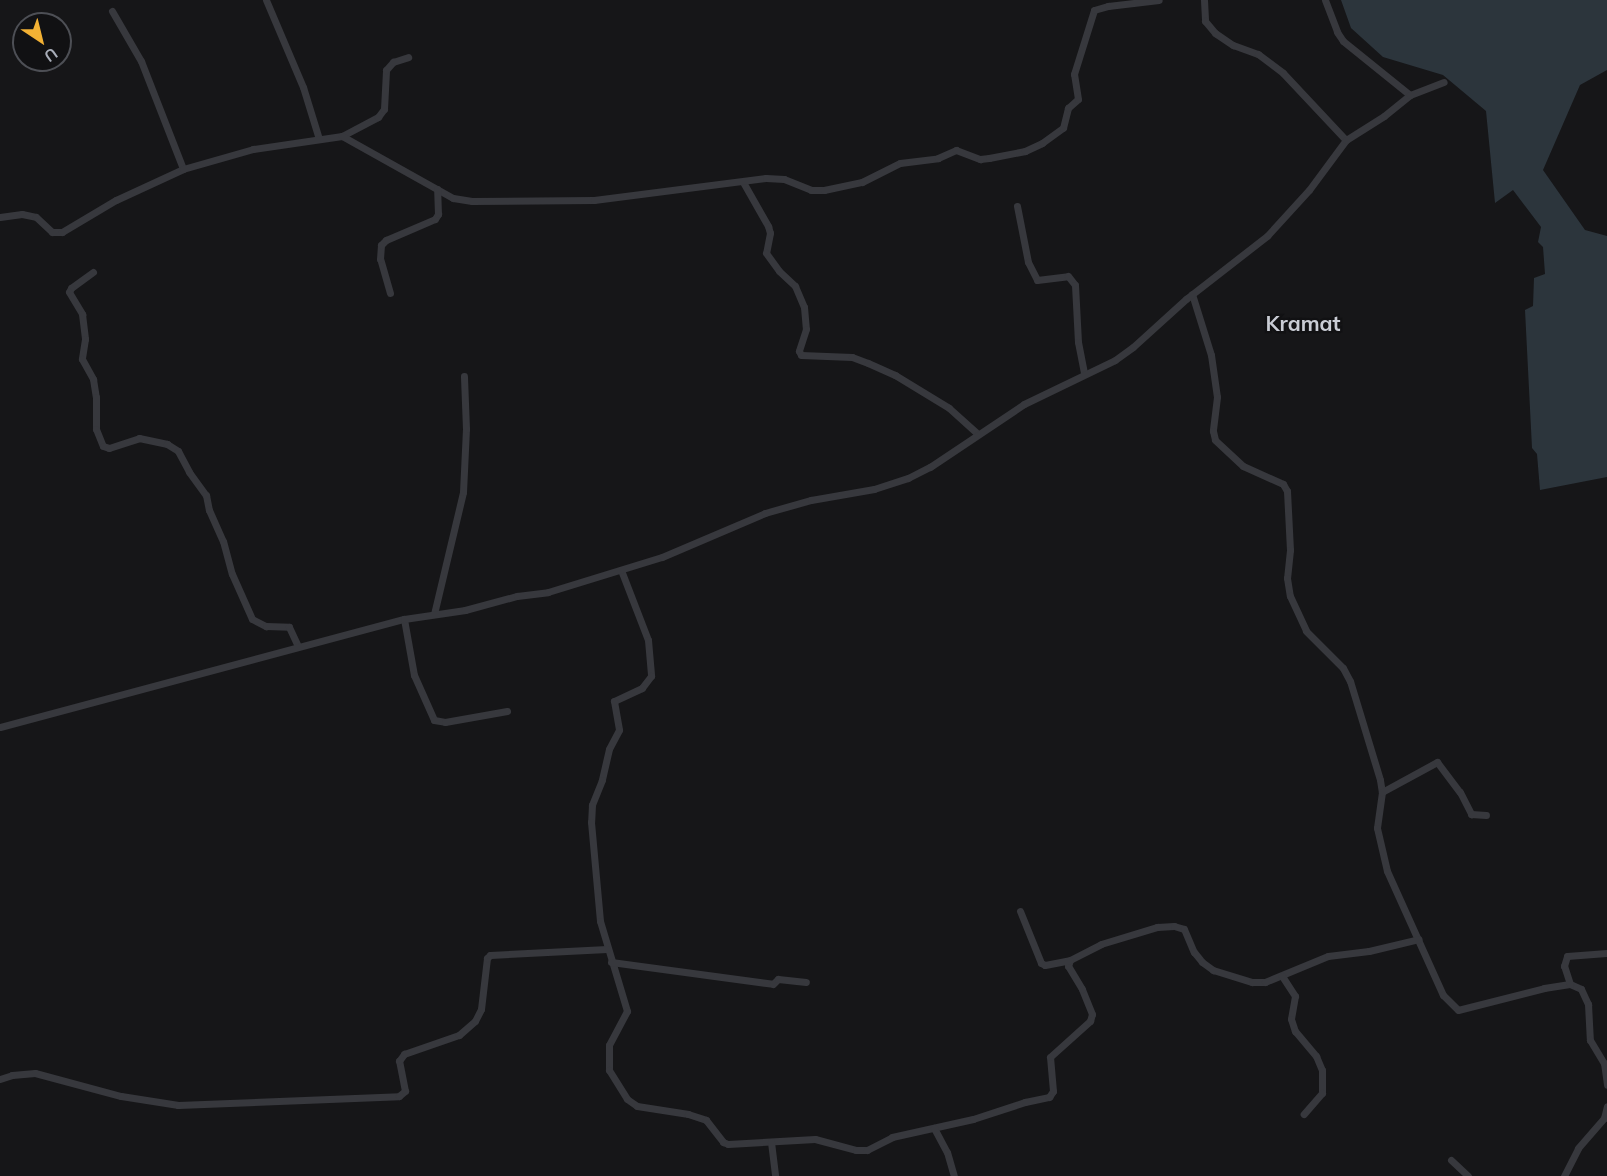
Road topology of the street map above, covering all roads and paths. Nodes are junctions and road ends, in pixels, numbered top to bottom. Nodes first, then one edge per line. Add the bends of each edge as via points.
1 (266, 0) edge
2 (1159, 0) edge
3 (1204, 0) edge
4 (1325, 0) edge
5 (112, 12) dead end
6 (408, 57) dead end
7 (1444, 82) dead end
8 (1410, 95) junction
9 (342, 136) junction
10 (319, 139) junction
11 (1346, 140) junction
12 (183, 169) junction
13 (743, 182) junction
14 (437, 189) junction
15 (1017, 206) dead end
16 (0, 217) edge
17 (93, 272) dead end
18 (390, 293) dead end
19 (1192, 294) junction
20 (1084, 373) junction
21 (464, 376) dead end
22 (978, 434) junction
23 (621, 570) junction
24 (434, 614) junction
25 (404, 619) junction
26 (298, 646) junction
27 (507, 711) dead end
28 (0, 727) edge
29 (1382, 792) junction
30 (1486, 815) dead end
31 (1020, 911) dead end
32 (1419, 939) junction
33 (607, 949) junction
34 (1607, 953) edge
35 (1070, 960) junction
36 (611, 962) junction
37 (1281, 976) junction
38 (806, 982) dead end
39 (1570, 984) junction
40 (0, 1079) edge
41 (1607, 1085) edge
42 (1607, 1106) edge
43 (1304, 1114) dead end
44 (934, 1128) junction
45 (771, 1142) junction
46 (1450, 1160) dead end
47 (775, 1176) edge
48 (954, 1176) edge
49 (1468, 1176) edge
50 (1564, 1176) edge

1 - 10 street via 303,87
2 - 13 street via 1094,10 1074,74 1078,99 1068,108 1063,128 1025,151 980,159 956,150 938,158 900,163 862,182 824,190 811,190 784,179
3 - 11 street via 1205,21 1215,33 1258,54 1283,73
4 - 8 street via 1343,41
5 - 12 street via 141,61
6 - 9 street via 393,62 386,70 384,110
7 - 8 street
8 - 11 street
9 - 10 street
9 - 14 street
10 - 12 street via 253,149
11 - 19 street via 1272,231
12 - 16 street via 116,200 62,232 52,232 36,217
13 - 14 street via 594,200 472,201 453,198
13 - 22 street via 770,232 766,253 795,286 804,308 806,329 801,355 852,357 886,371 949,408
14 - 18 street via 435,219 381,245
15 - 20 street via 1028,262 1038,280 1068,276 1075,285
17 - 26 street via 69,292 82,314 82,359 93,379 95,423 103,446 109,448 139,438 177,450 206,495 232,574 252,619 266,626 289,627
19 - 20 street via 1133,347
19 - 29 street via 1217,397 1215,440 1243,466 1283,484 1287,491 1290,596 1306,631 1347,674 1372,747
20 - 22 street via 1038,396
21 - 24 street via 463,492
22 - 23 street via 908,478 765,513
23 - 24 street via 548,592
23 - 33 street via 648,640 651,667 649,682 614,701 619,730 592,805 600,921
24 - 25 street
25 - 26 street
25 - 27 street via 414,675 434,720 445,722
26 - 28 street
29 - 30 street via 1437,762 1471,814
29 - 32 street via 1377,828 1387,871
31 - 35 street via 1041,963
32 - 37 street via 1328,956
32 - 39 street via 1443,995 1458,1010
33 - 36 street
33 - 40 street via 490,955 481,1010 475,1022 459,1035 404,1054 399,1060 405,1091 399,1096 178,1105 121,1096 36,1073
34 - 39 street via 1567,956 1564,966
35 - 37 street via 1101,944 1157,927 1174,926 1184,929 1194,952 1213,970 1252,982
35 - 44 street via 1068,966 1092,1014 1090,1021 1050,1057 1053,1091 1049,1097
36 - 38 street via 773,984 778,979
36 - 45 street via 627,1011 609,1045 607,1059 609,1070 627,1099 637,1106 706,1120 723,1143
37 - 43 street via 1295,996 1291,1019 1294,1031 1316,1056 1322,1070 1322,1093
39 - 41 street via 1581,989 1588,1004 1590,1040 1604,1063
42 - 50 street via 1604,1118 1569,1161
44 - 45 street via 892,1137 867,1150 815,1139
44 - 48 street via 948,1152
45 - 47 street
46 - 49 street

